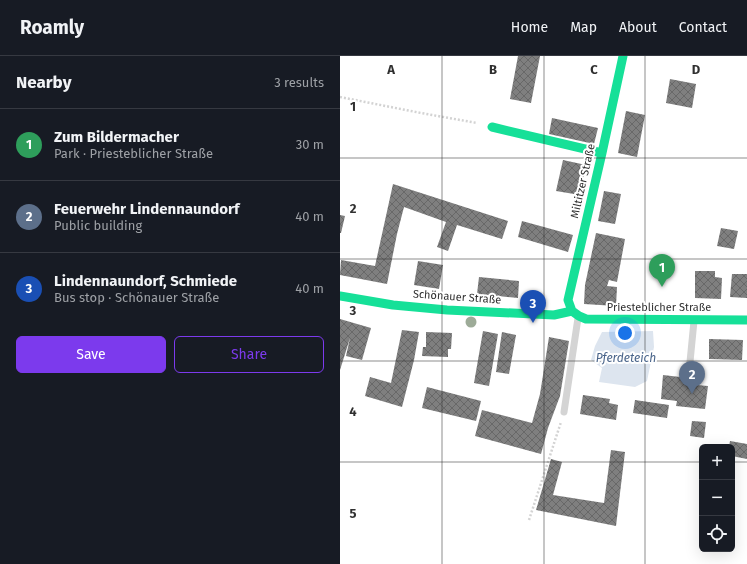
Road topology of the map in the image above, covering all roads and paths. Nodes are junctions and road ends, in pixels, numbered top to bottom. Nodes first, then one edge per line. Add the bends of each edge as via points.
1 (623, 56) edge
2 (340, 97) edge
3 (492, 127) joint
4 (602, 153) junction
5 (340, 296) edge
6 (575, 314) junction
7 (694, 319) junction
8 (747, 320) edge
9 (689, 372) dead end
10 (564, 412) joint
11 (529, 520) dead end

1 - 4 street, Miltitzer Straße
2 - 3 path
3 - 4 street
4 - 6 street, Miltitzer Straße via 568,300
5 - 6 street, Schönauer Straße via 414,307
6 - 7 street, Priesteblicher Straße via 586,318
6 - 10 lane
7 - 8 street, Priesteblicher Straße
7 - 9 lane
10 - 11 path

